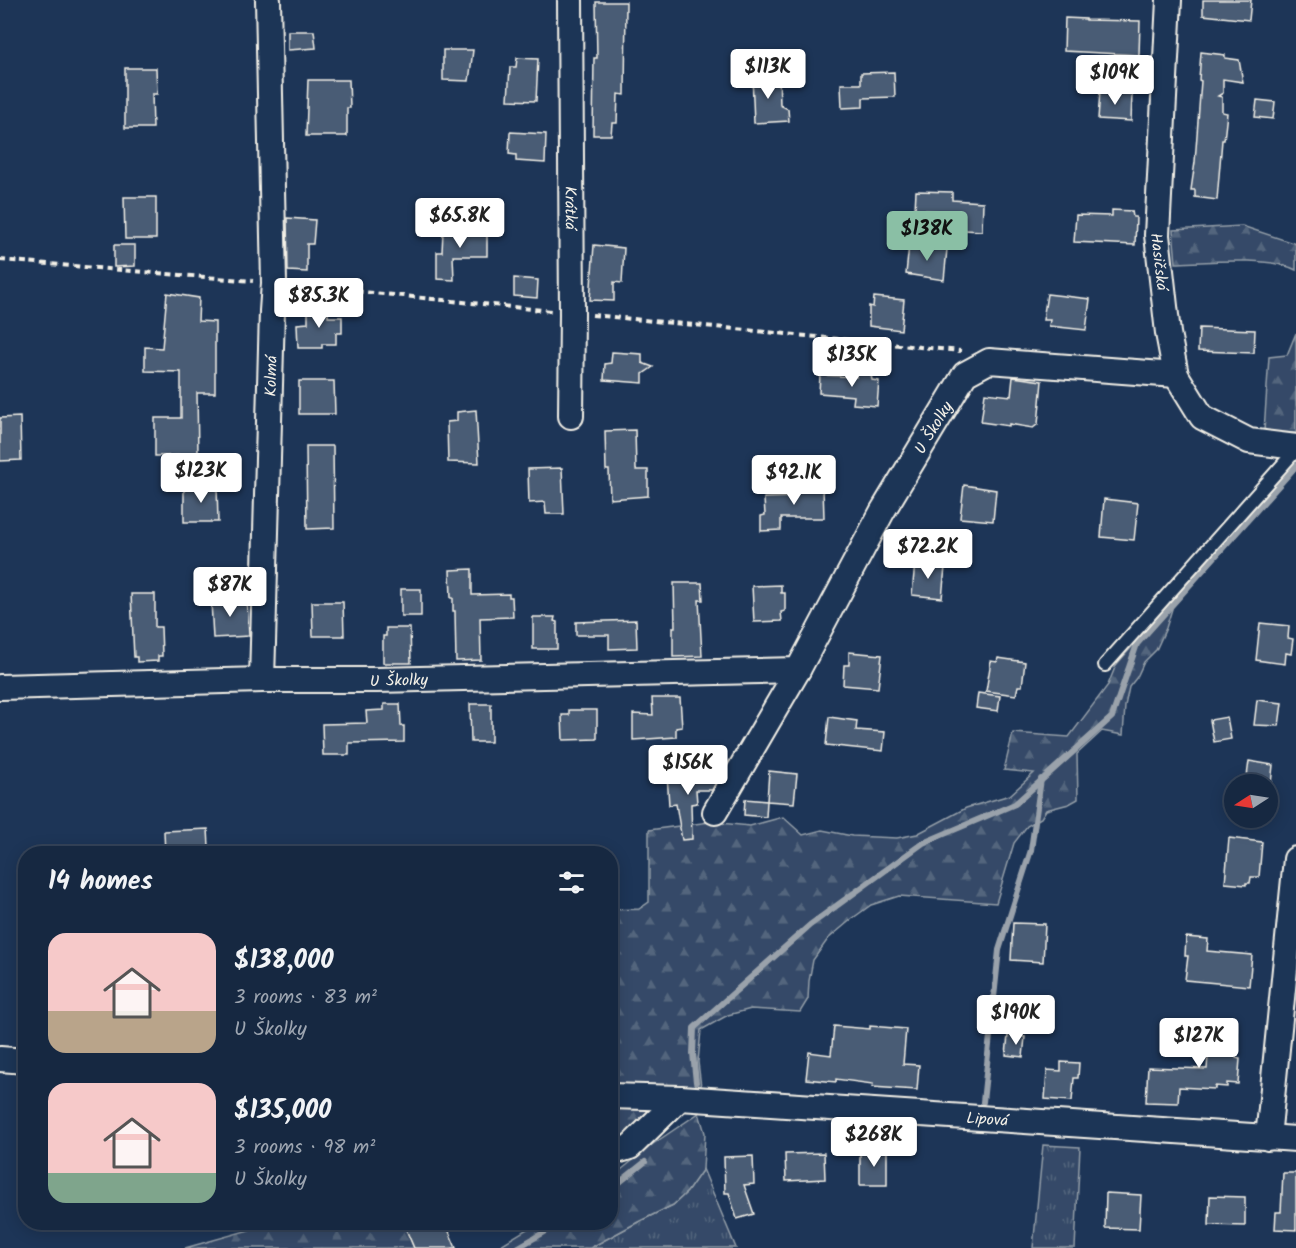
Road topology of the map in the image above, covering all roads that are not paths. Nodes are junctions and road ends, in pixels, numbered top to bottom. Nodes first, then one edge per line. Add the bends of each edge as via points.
1 (268, 0) edge
2 (570, 0) edge
3 (1169, 0) edge
4 (1176, 375) junction
5 (571, 416) dead end
6 (1296, 449) edge
7 (1105, 665) dead end
8 (798, 670) junction
9 (262, 680) junction
10 (0, 687) edge
11 (715, 812) dead end
12 (1296, 859) edge
13 (0, 1059) edge
14 (18, 1060) edge
15 (618, 1096) edge
16 (680, 1098) junction
17 (1268, 1138) junction
18 (1296, 1139) edge
19 (618, 1151) edge

1 - 9 street, Kolmá via 274,283
2 - 5 street, Krátká
3 - 4 street, Hasičská via 1157,236
4 - 6 street, Hasičská via 1202,417 1249,441
4 - 8 street, U Školky via 989,361 965,374 882,512
6 - 7 lane
8 - 9 street, U Školky
8 - 11 street, U Školky
9 - 10 street, U Školky
12 - 17 street
13 - 14 street
15 - 16 street, Lipová
16 - 17 street, Lipová
16 - 19 street via 630,1147
17 - 18 street, Lipová

